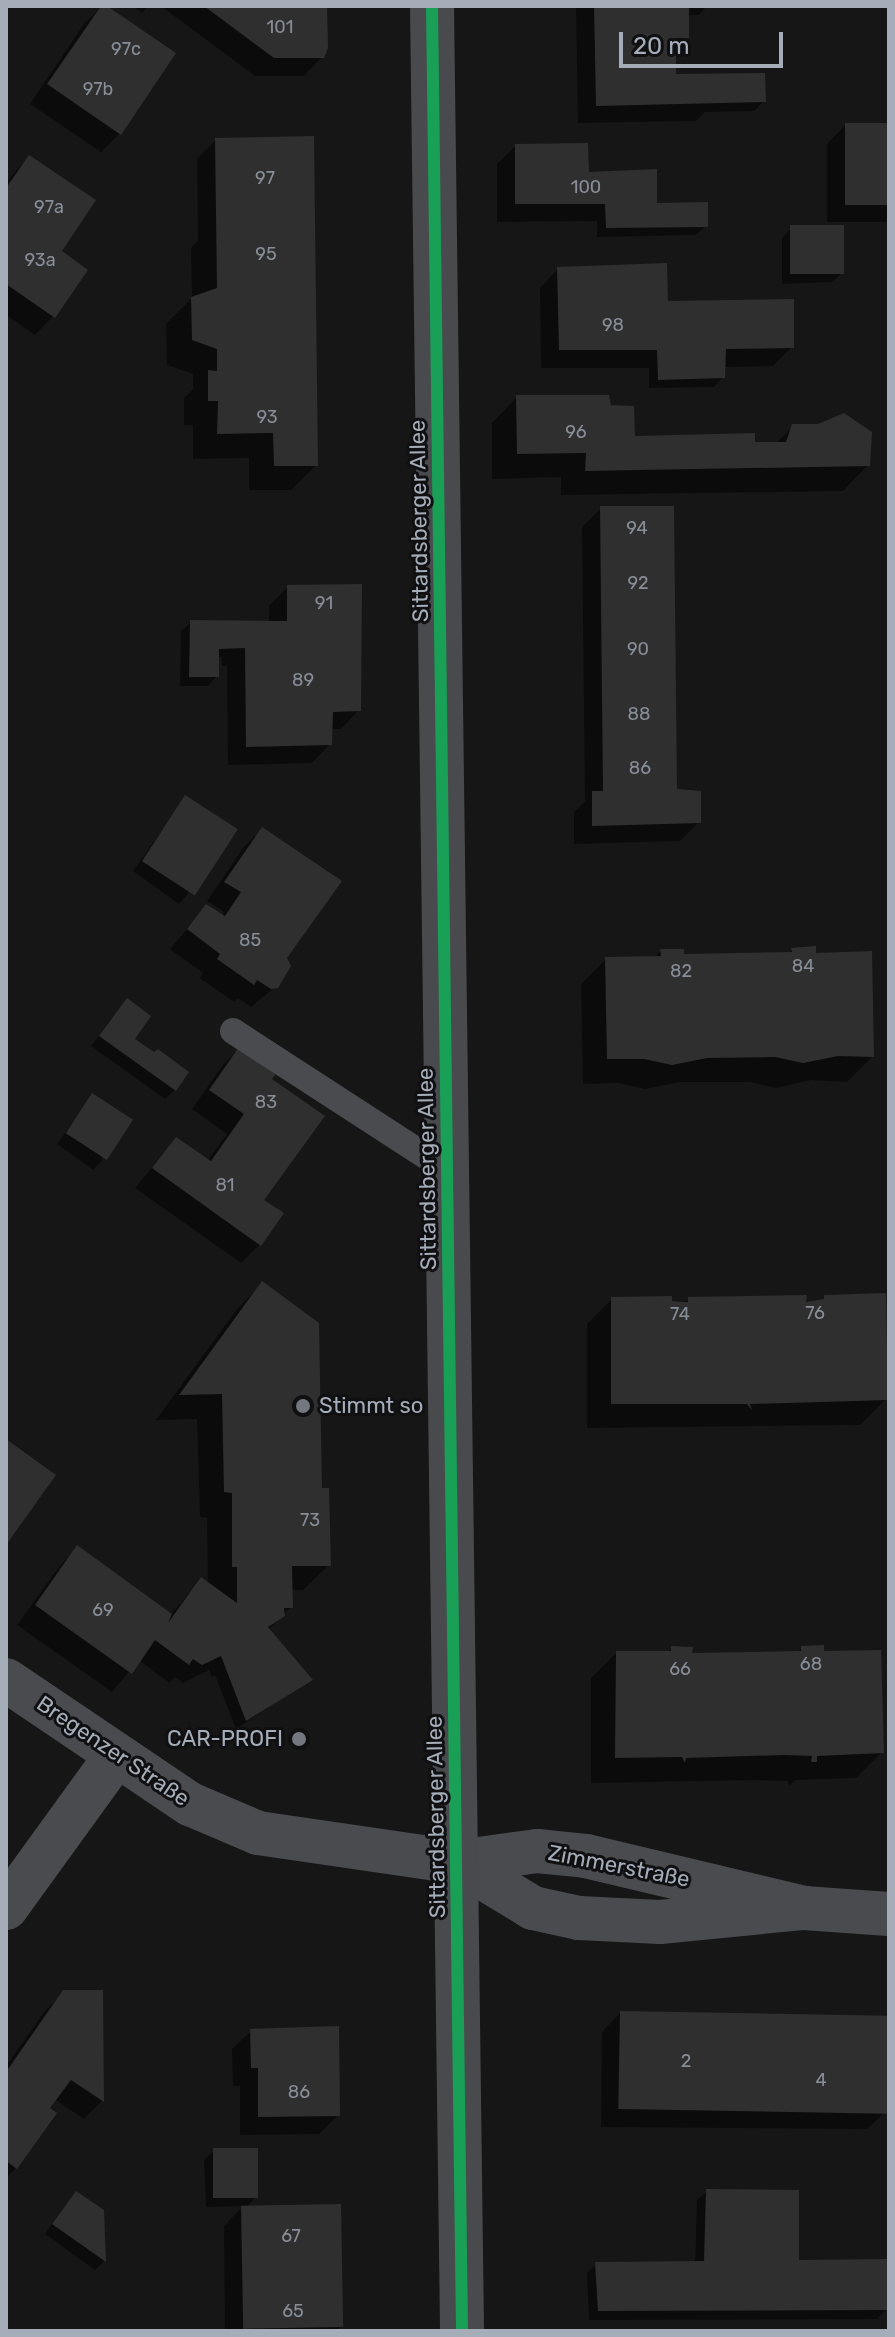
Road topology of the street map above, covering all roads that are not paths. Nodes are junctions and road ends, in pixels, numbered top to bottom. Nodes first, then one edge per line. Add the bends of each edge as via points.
1 (432, 6) edge
2 (233, 1031) dead end
3 (447, 1170) junction
4 (6, 1680) edge
5 (116, 1756) junction
6 (457, 1862) junction
7 (6, 1908) edge
8 (804, 1908) junction
9 (889, 1914) edge
10 (462, 2331) edge

1 - 3 main road, Sittardsberger Allee
2 - 3 lane
3 - 6 main road, Sittardsberger Allee
4 - 5 street, Bregenzer Straße
5 - 6 street, Bregenzer Straße via 190,1804 258,1833
5 - 7 street
6 - 8 street, Zimmerstraße via 537,1851 586,1856
6 - 8 street, Zimmerstraße via 533,1908 579,1918 660,1922
6 - 10 main road, Sittardsberger Allee
8 - 9 street, Zimmerstraße

